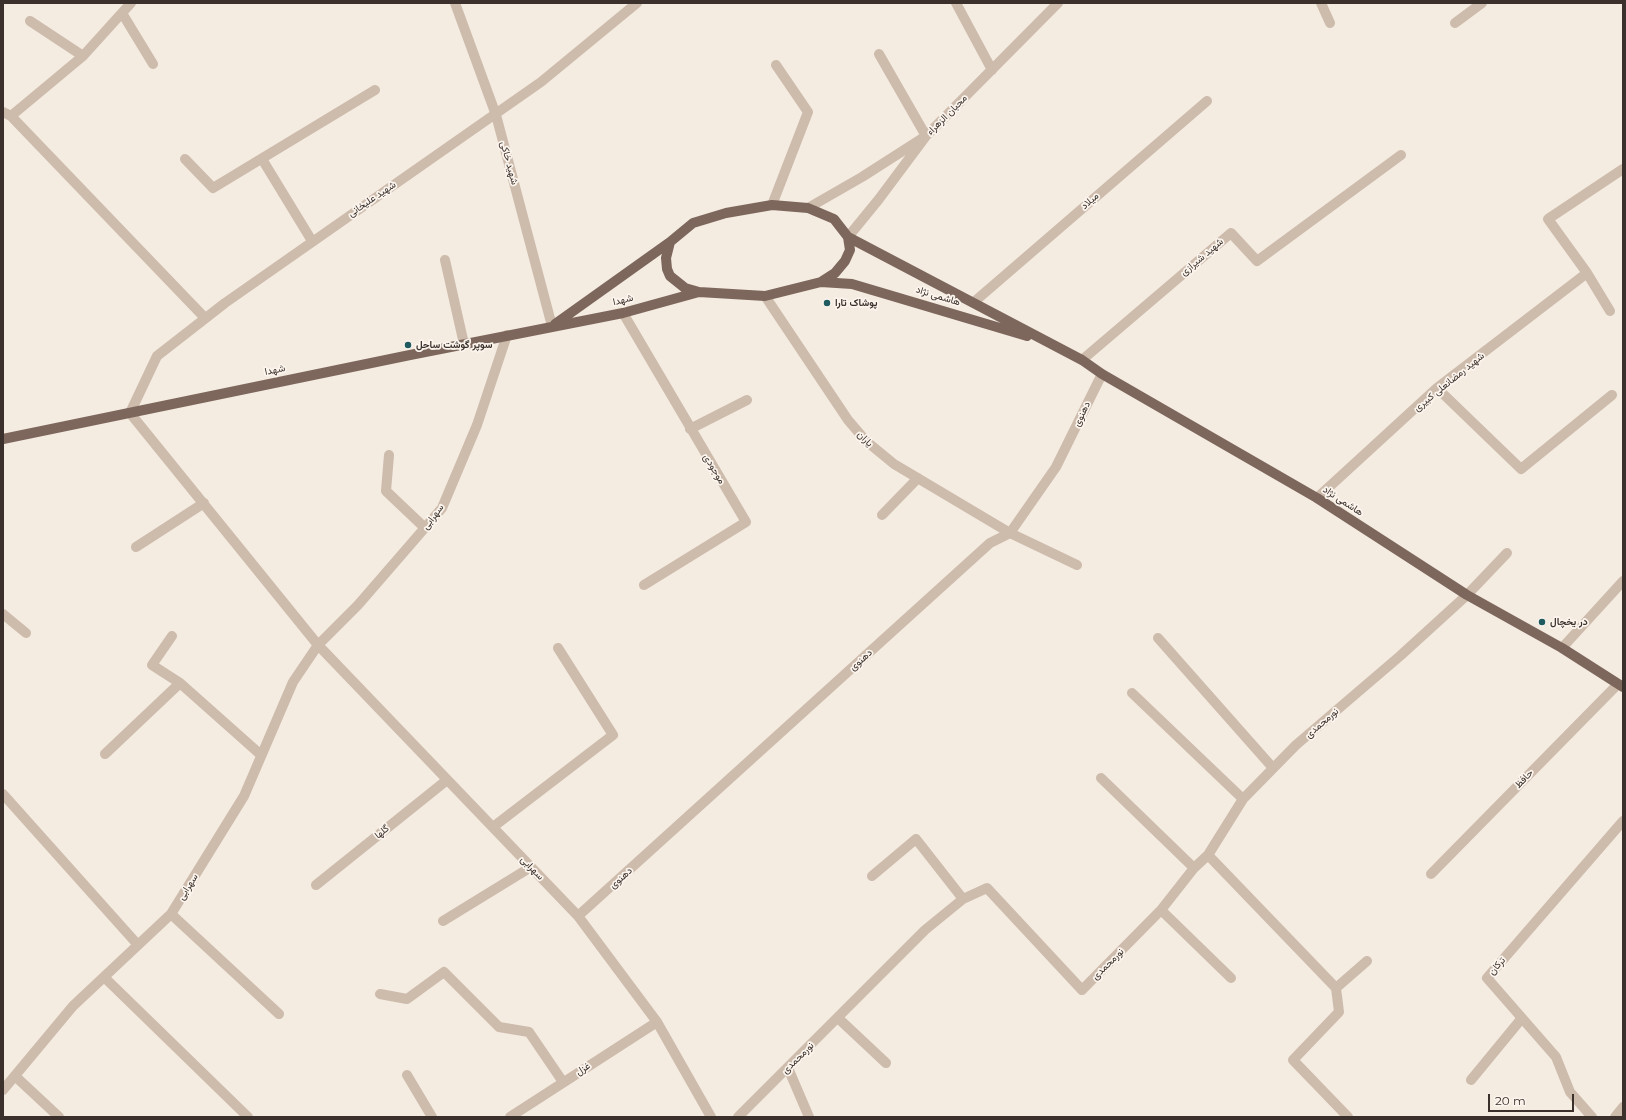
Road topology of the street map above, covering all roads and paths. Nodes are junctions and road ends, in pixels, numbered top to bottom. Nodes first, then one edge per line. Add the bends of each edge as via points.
1 (132, 3) edge
2 (455, 3) edge
3 (637, 3) edge
4 (956, 3) edge
5 (1058, 3) edge
6 (1321, 3) edge
7 (1482, 3) edge
8 (122, 13) junction
9 (30, 21) dead end
10 (1455, 23) dead end
11 (1330, 24) dead end
12 (879, 54) dead end
13 (84, 56) junction
14 (153, 64) dead end
15 (776, 65) dead end
16 (992, 70) junction
17 (375, 90) dead end
18 (1207, 101) dead end
19 (7, 114) edge
20 (496, 115) junction
21 (926, 136) junction
22 (1401, 155) dead end
23 (185, 159) dead end
24 (262, 159) junction
25 (1623, 169) edge
26 (772, 205) junction
27 (808, 208) junction
28 (848, 237) junction
29 (312, 241) junction
30 (670, 242) junction
31 (445, 260) dead end
32 (1587, 273) junction
33 (821, 282) junction
34 (699, 292) junction
35 (765, 296) junction
36 (974, 302) junction
37 (1610, 311) dead end
38 (623, 313) junction
39 (205, 318) junction
40 (552, 326) junction
41 (507, 336) junction
42 (1046, 342) junction
43 (464, 344) junction
44 (1082, 360) junction
45 (1102, 374) junction
46 (1437, 388) junction
47 (1612, 395) dead end
48 (747, 400) dead end
49 (130, 413) junction
50 (690, 429) junction
51 (3, 439) edge
52 (389, 455) dead end
53 (918, 478) junction
54 (1317, 498) junction
55 (204, 503) junction
56 (882, 515) dead end
57 (425, 528) junction
58 (1010, 533) junction
59 (136, 547) dead end
60 (1507, 553) dead end
61 (1077, 565) dead end
62 (1623, 581) edge
63 (644, 585) dead end
64 (1467, 595) junction
65 (3, 614) edge
66 (26, 633) dead end
67 (172, 636) dead end
68 (1158, 638) dead end
69 (318, 645) junction
70 (558, 648) dead end
71 (1562, 648) junction
72 (180, 682) junction
73 (1620, 685) edge
74 (1132, 693) dead end
75 (105, 754) dead end
76 (262, 754) junction
77 (1273, 768) junction
78 (1102, 778) dead end
79 (447, 780) junction
80 (3, 794) edge
81 (1243, 799) junction
82 (1623, 822) edge
83 (493, 828) junction
84 (1208, 855) junction
85 (531, 867) junction
86 (1194, 868) junction
87 (1431, 874) dead end
88 (872, 876) dead end
89 (316, 885) dead end
90 (962, 899) junction
91 (1161, 910) junction
92 (171, 914) junction
93 (578, 916) junction
94 (443, 921) dead end
95 (138, 945) junction
96 (1367, 962) dead end
97 (104, 977) junction
98 (1231, 978) dead end
99 (1336, 988) junction
100 (380, 994) dead end
101 (279, 1014) dead end
102 (838, 1018) junction
103 (1522, 1018) junction
104 (657, 1022) junction
105 (886, 1063) dead end
106 (788, 1068) junction
107 (407, 1075) dead end
108 (15, 1076) junction
109 (1470, 1080) dead end
110 (564, 1082) junction
111 (3, 1090) edge
112 (1623, 1107) edge
113 (59, 1117) edge
114 (248, 1117) edge
115 (432, 1117) edge
116 (510, 1117) edge
117 (711, 1117) edge
118 (738, 1117) edge
119 (809, 1117) edge
120 (1348, 1117) edge
121 (1592, 1117) edge
122 (1615, 1117) edge

1 - 8 street
2 - 20 street, شهید خاکی
3 - 20 street, شهید علیخانی
4 - 16 street
5 - 16 street, محبان الزهراء
6 - 11 street
7 - 10 street
8 - 13 street
8 - 14 street
9 - 13 street
12 - 21 street
13 - 19 street
15 - 26 street via 808,112
16 - 21 street, محبان الزهراء
17 - 24 street
18 - 36 street, میلاد
19 - 39 street
20 - 29 street, شهید علیخانی
20 - 40 street, شهید خاکی
21 - 27 street
21 - 28 street, محبان الزهراء
22 - 44 street, شهید شیرازی via 1257,261 1231,233
23 - 24 street via 213,188
24 - 29 street
25 - 32 street via 1548,219
26 - 27 main road, شهدا
26 - 30 main road, شهدا via 726,213 693,223
27 - 28 main road via 834,220
28 - 33 main road via 850,250 845,261 835,273
28 - 36 main road, هاشمی نژاد
29 - 39 street, شهید علیخانی
30 - 34 main road via 666,258 670,276 685,288
30 - 40 main road, شهدا
31 - 43 street
32 - 37 street
32 - 46 street, شهید رمضانعلی کبیری
33 - 35 main road
33 - 42 main road, هاشمی نژاد via 852,284
34 - 35 main road
34 - 38 main road, شهدا
35 - 53 street, یاران via 848,420 866,441 894,464
36 - 42 main road, هاشمی نژاد
38 - 40 main road, شهدا
38 - 50 street, موجودی
39 - 49 street, شهید علیخانی via 157,356
40 - 41 main road, شهدا
41 - 43 main road, شهدا
41 - 57 street, سهرابی via 477,425 442,508
42 - 44 main road, هاشمی نژاد
43 - 49 main road, شهدا
44 - 45 main road, هاشمی نژاد
45 - 54 main road, هاشمی نژاد
45 - 58 street, دهنوی via 1056,467
46 - 47 street via 1521,469
46 - 54 street, شهید رمضانعلی کبیری
48 - 50 street
49 - 51 main road, شهدا
49 - 55 street, سهرابی
50 - 63 street, موجودی via 746,522
52 - 57 street via 386,492
53 - 56 street
53 - 58 street, یاران
54 - 64 main road, هاشمی نژاد
55 - 59 street
55 - 69 street, سهرابی
57 - 69 street, سهرابی via 358,605
58 - 61 street, یاران
58 - 93 street, دهنوی via 990,544
60 - 64 street, نورمحمدی
62 - 71 street
64 - 71 main road, هاشمی نژاد
64 - 77 street, نورمحمدی
65 - 66 street
67 - 72 street via 152,665
68 - 77 street
69 - 76 street, سهرابی via 293,682
69 - 79 street, سهرابی
70 - 83 street via 613,735
71 - 73 main road, هاشمی نژاد
72 - 75 street
72 - 76 street
73 - 87 street, حافظ
74 - 81 street
76 - 92 street, سهرابی via 244,796
77 - 81 street, نورمحمدی
78 - 86 street
79 - 83 street, سهرابی
79 - 89 street, گلها
80 - 95 street
81 - 84 street, نورمحمدی
82 - 103 street, ترکان via 1487,978
83 - 85 street, سهرابی
84 - 86 street, نورمحمدی
84 - 99 street
85 - 93 street, سهرابی
85 - 94 street
86 - 91 street, نورمحمدی
88 - 90 street via 916,839
90 - 91 street, نورمحمدی via 987,888 1082,990
90 - 102 street, نورمحمدی via 925,930
91 - 98 street
92 - 95 street, سهرابی
92 - 101 street
93 - 104 street, سهرابی
95 - 97 street, سهرابی
96 - 99 street
97 - 108 street, سهرابی via 73,1006
97 - 114 street
99 - 120 street via 1339,1012 1293,1060
100 - 110 street via 407,999 444,972 499,1027 529,1032
102 - 105 street
102 - 106 street, نورمحمدی
103 - 109 street
103 - 121 street, ترکان via 1556,1057 1570,1092
104 - 110 street, غزل
104 - 117 street, سهرابی
106 - 118 street, نورمحمدی
106 - 119 street
107 - 115 street
108 - 111 street, سهرابی
108 - 113 street
110 - 116 street, غزل
112 - 122 street

